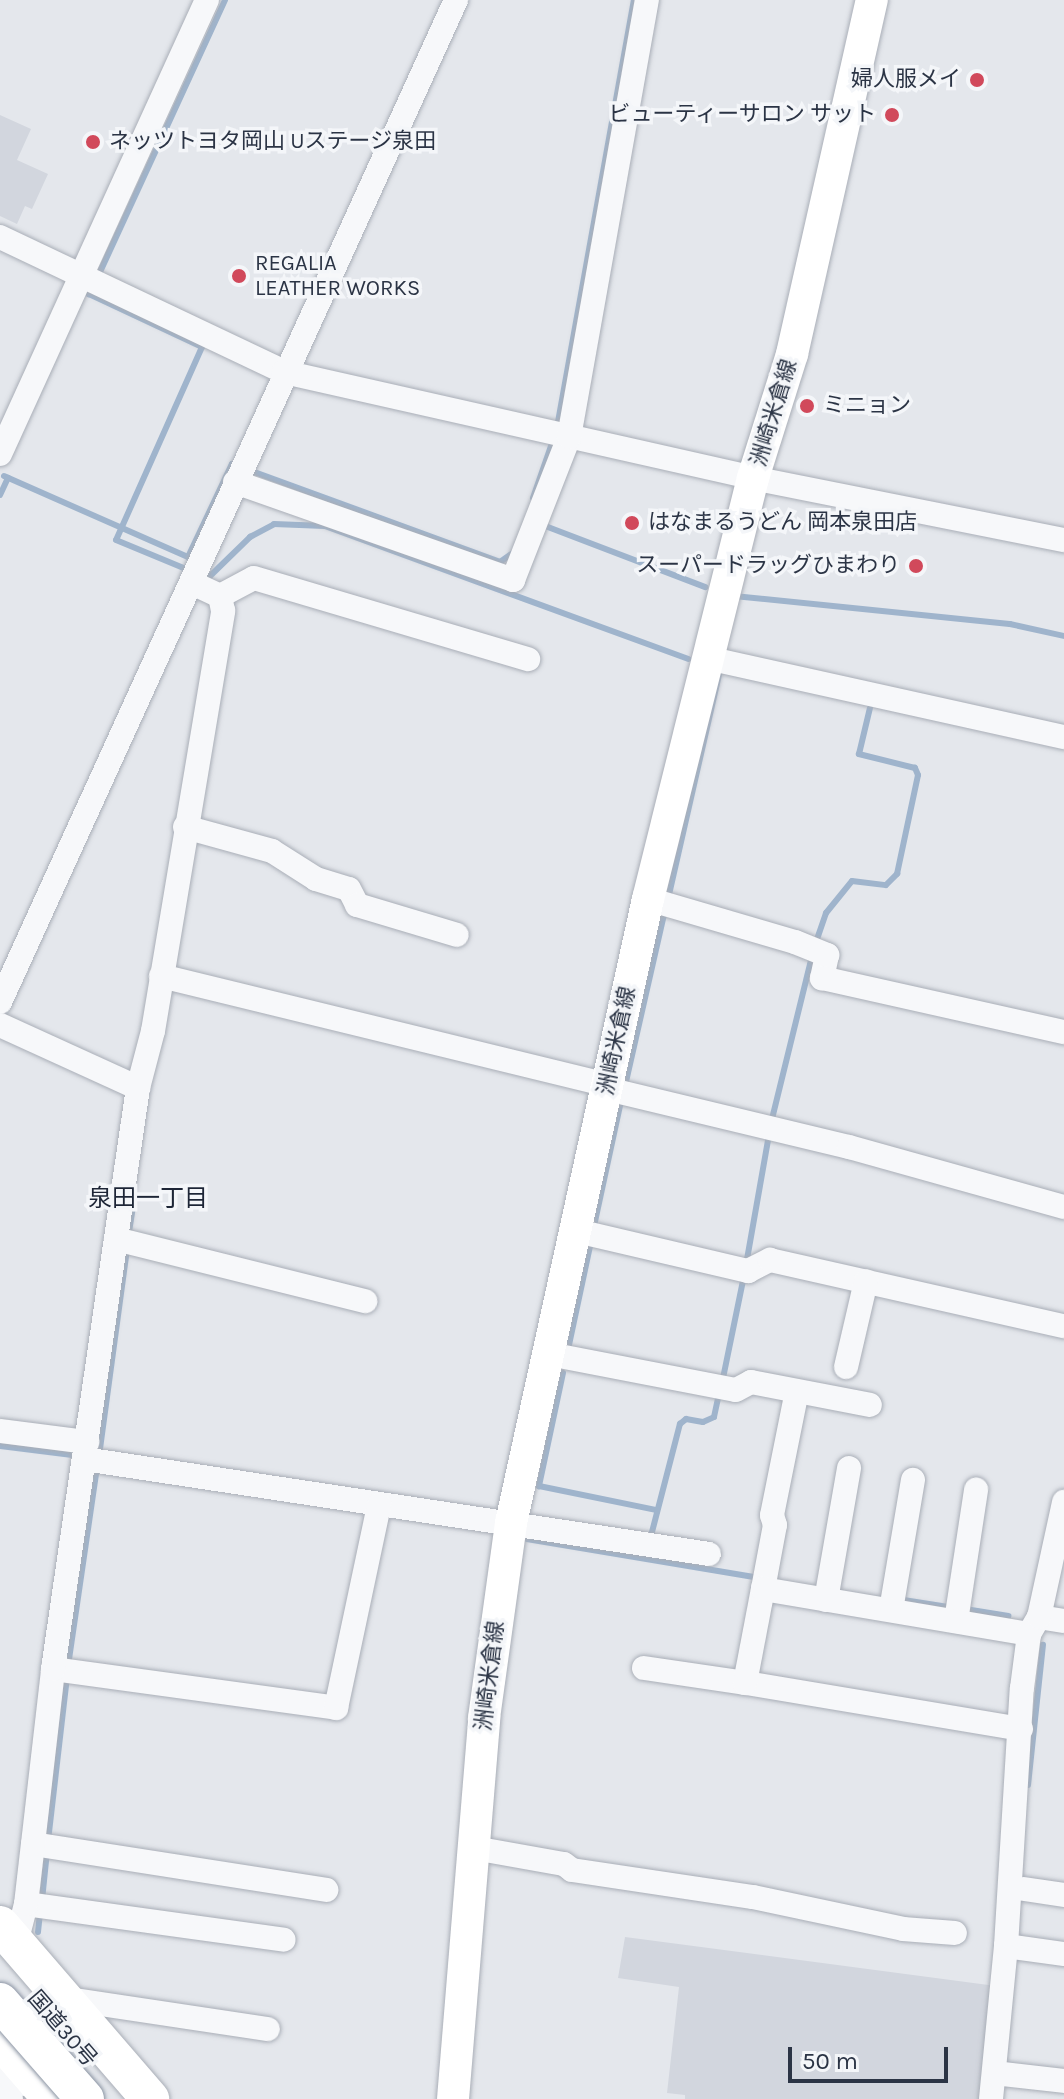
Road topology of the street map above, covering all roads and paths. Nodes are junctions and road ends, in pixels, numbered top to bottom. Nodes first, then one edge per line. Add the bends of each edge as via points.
1 (207, 0) edge
2 (456, 0) edge
3 (647, 0) edge
4 (872, 0) edge
5 (0, 237) edge
6 (83, 275) junction
7 (284, 372) junction
8 (569, 437) junction
9 (0, 454) edge
10 (239, 472) junction
11 (753, 478) junction
12 (1064, 540) edge
13 (195, 576) junction
14 (227, 591) junction
15 (707, 658) junction
16 (528, 659) dead end
17 (1064, 737) edge
18 (192, 828) junction
19 (661, 902) junction
20 (457, 935) dead end
21 (167, 978) junction
22 (0, 1002) edge
23 (0, 1025) edge
24 (1064, 1032) edge
25 (138, 1088) junction
26 (615, 1090) junction
27 (1064, 1207) edge
28 (577, 1231) junction
29 (124, 1241) junction
30 (866, 1281) junction
31 (365, 1301) dead end
32 (1064, 1326) edge
33 (549, 1354) junction
34 (846, 1367) dead end
35 (797, 1391) junction
36 (870, 1405) dead end
37 (0, 1431) edge
38 (89, 1455) junction
39 (849, 1468) dead end
40 (913, 1480) dead end
41 (976, 1490) dead end
42 (1064, 1502) edge
43 (378, 1511) junction
44 (511, 1523) junction
45 (709, 1554) dead end
46 (1056, 1568) edge
47 (765, 1582) junction
48 (828, 1593) junction
49 (892, 1603) junction
50 (958, 1611) junction
51 (1064, 1621) edge
52 (1034, 1625) junction
53 (644, 1668) dead end
54 (62, 1671) junction
55 (745, 1683) junction
56 (1021, 1729) junction
57 (42, 1846) junction
58 (474, 1848) junction
59 (1024, 1889) dead end
60 (326, 1890) dead end
61 (1064, 1895) edge
62 (20, 1924) edge
63 (955, 1933) dead end
64 (284, 1940) dead end
65 (1011, 1947) junction
66 (1064, 1954) edge
67 (67, 1999) junction
68 (0, 2002) edge
69 (268, 2029) dead end
70 (0, 2039) edge
71 (999, 2074) junction
72 (0, 2079) edge
73 (1064, 2081) edge
74 (36, 2095) edge
75 (0, 2097) edge
76 (88, 2099) edge
77 (123, 2099) edge
78 (150, 2099) edge
79 (453, 2099) edge
80 (991, 2099) edge

1 - 6 street
2 - 7 street
3 - 8 street
4 - 11 main road, 洲崎米倉線 via 792,354
5 - 6 street
6 - 7 street
6 - 9 street
7 - 8 street
7 - 10 street
8 - 10 street via 513,580
8 - 11 street
10 - 13 street
11 - 12 street
11 - 15 main road, 洲崎米倉線
13 - 14 street
13 - 22 street
14 - 16 street via 254,578
14 - 18 street
15 - 17 street
15 - 19 main road, 洲崎米倉線
18 - 20 street via 272,851 316,879 349,889 357,905
18 - 21 street
19 - 24 street via 827,955 822,978
19 - 26 main road, 洲崎米倉線
21 - 25 street
21 - 26 street
23 - 25 street
25 - 29 street
26 - 27 street
26 - 28 main road, 洲崎米倉線
28 - 30 street via 745,1270 770,1260
28 - 33 main road, 洲崎米倉線
29 - 31 street
29 - 38 street
30 - 32 street
30 - 34 street
33 - 35 street via 736,1390 751,1382
33 - 44 main road, 洲崎米倉線
35 - 36 street
35 - 47 street via 772,1515 775,1525
37 - 38 street
38 - 43 street
38 - 54 street
39 - 48 street
40 - 49 street
41 - 50 street
42 - 46 street
43 - 44 street
43 - 54 street via 336,1708
44 - 45 street
44 - 58 main road, 洲崎米倉線 via 484,1718
46 - 52 street
47 - 48 street
47 - 55 street
48 - 49 street
49 - 50 street
50 - 52 street
51 - 52 street
52 - 56 street
53 - 55 street
54 - 57 street
55 - 56 street
56 - 65 street
57 - 60 street
57 - 62 street
58 - 63 street via 903,1929
58 - 79 main road, 洲崎米倉線
59 - 61 street
62 - 64 street
62 - 67 highway
62 - 77 highway, 国道30号
65 - 66 street
65 - 71 street
67 - 69 street
67 - 78 highway
68 - 76 highway, 国道30号, bridge
70 - 74 highway
71 - 73 street
71 - 80 street
72 - 74 street
74 - 75 street
74 - 76 street

